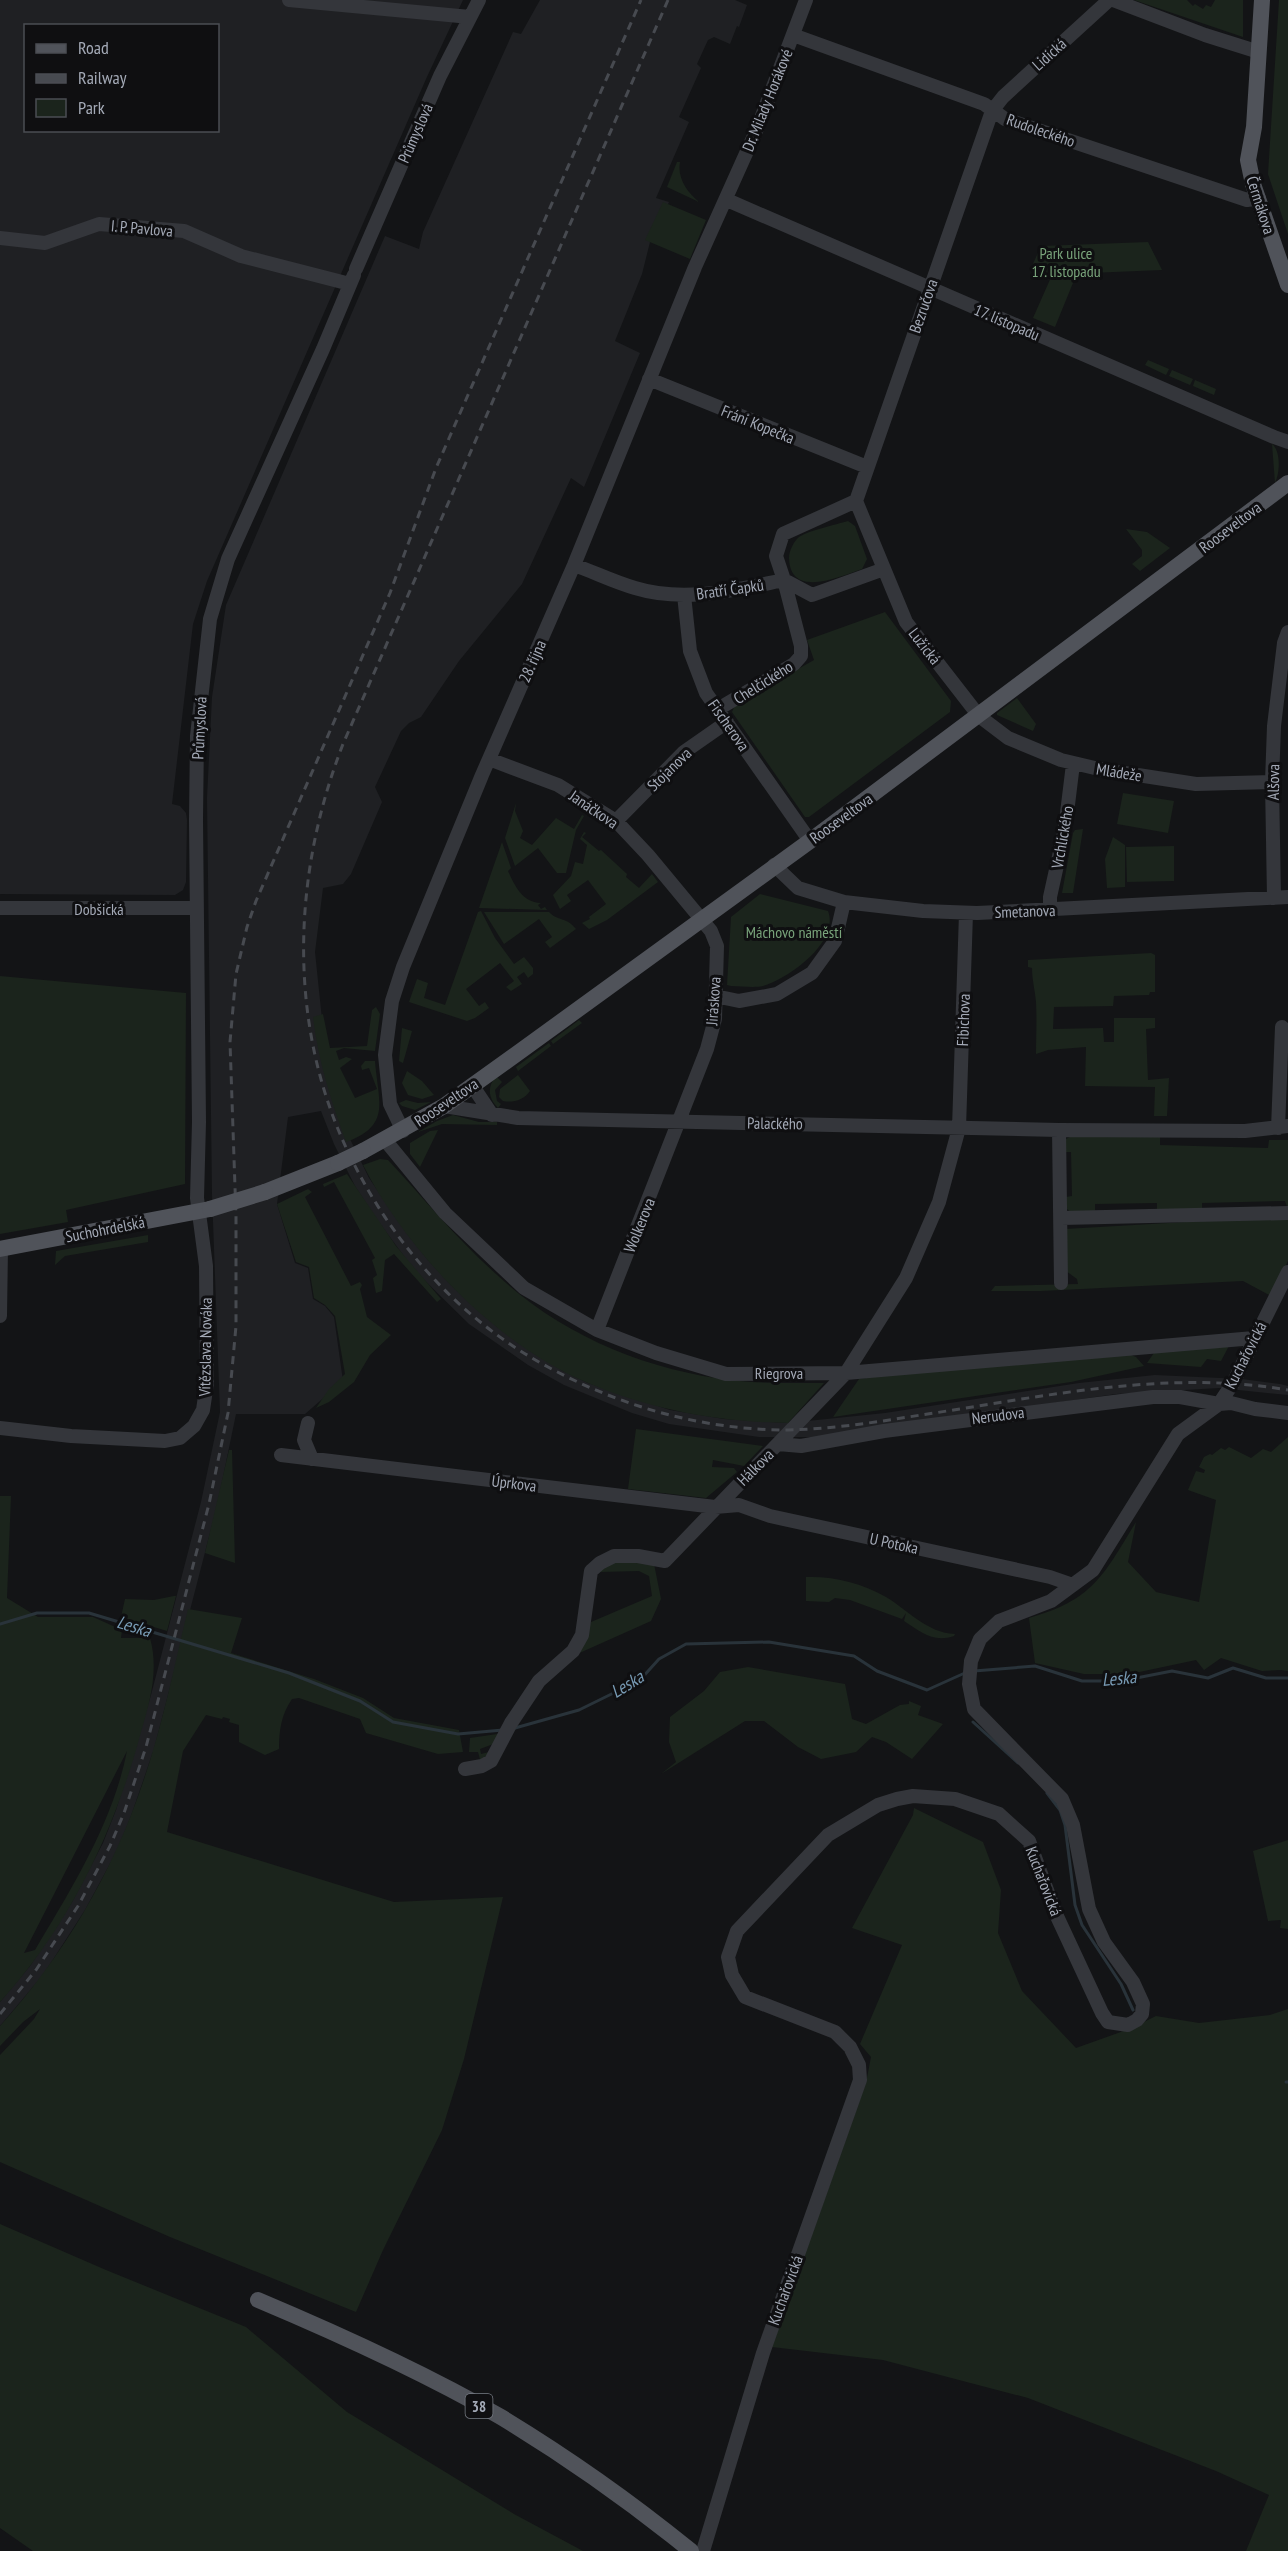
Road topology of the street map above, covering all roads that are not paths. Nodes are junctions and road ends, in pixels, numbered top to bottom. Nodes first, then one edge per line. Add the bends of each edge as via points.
1 (289, 0) edge
2 (479, 0) edge
3 (806, 0) edge
4 (1109, 0) edge
5 (1113, 0) edge
6 (1262, 0) edge
7 (470, 17) junction
8 (793, 35) junction
9 (1259, 52) junction
10 (992, 111) junction
11 (1259, 198) junction
12 (727, 200) junction
13 (0, 238) edge
14 (353, 276) junction
15 (1288, 285) edge
16 (929, 289) junction
17 (649, 379) junction
18 (1288, 442) edge
19 (867, 467) junction
20 (1288, 483) edge
21 (856, 501) junction
22 (574, 565) junction
23 (884, 569) junction
24 (784, 580) junction
25 (684, 595) junction
26 (1288, 632) edge
27 (718, 709) junction
28 (979, 716) junction
29 (727, 722) junction
30 (489, 759) junction
31 (1073, 764) junction
32 (1272, 782) junction
33 (616, 821) junction
34 (810, 840) junction
35 (774, 865) junction
36 (1281, 897) edge
37 (844, 902) junction
38 (0, 908) edge
39 (197, 908) junction
40 (1050, 910) junction
41 (966, 913) junction
42 (700, 918) junction
43 (715, 996) junction
44 (1282, 1027) dead end
45 (472, 1085) junction
46 (444, 1106) junction
47 (492, 1115) junction
48 (681, 1121) junction
49 (1283, 1127) edge
50 (959, 1128) junction
51 (1059, 1130) junction
52 (403, 1131) junction
53 (385, 1140) junction
54 (265, 1192) joint
55 (204, 1210) junction
56 (1288, 1213) edge
57 (1061, 1218) junction
58 (0, 1249) edge
59 (1288, 1272) edge
60 (1061, 1283) dead end
61 (0, 1316) edge
62 (597, 1330) junction
63 (1254, 1338) junction
64 (846, 1373) junction
65 (1219, 1404) junction
66 (1288, 1413) edge
67 (308, 1423) dead end
68 (0, 1428) edge
69 (778, 1444) junction
70 (281, 1455) dead end
71 (312, 1459) junction
72 (715, 1507) junction
73 (1073, 1585) junction
74 (465, 1769) dead end
75 (258, 2300) dead end
76 (686, 2547) edge
77 (703, 2551) edge

1 - 7 street
2 - 7 street, Průmyslová
3 - 8 street, Dr. Milady Horákové
4 - 10 street, Lidická via 1002,97
5 - 9 street
6 - 9 main road
7 - 14 street, Průmyslová via 412,138
8 - 10 street, Rudoleckého via 984,104
8 - 12 street, Dr. Milady Horákové
9 - 11 main road, Čermákova via 1254,127
10 - 11 street, Rudoleckého via 1247,200
10 - 16 street, Bezručova
11 - 15 main road, Čermákova
12 - 16 street, 17. listopadu
12 - 17 street, 28. října
13 - 14 street, I. P. Pavlova via 45,243 99,224 184,231 241,256
14 - 39 street, Průmyslová via 215,596 204,658 197,736
16 - 18 street, 17. listopadu
16 - 19 street, Bezručova
17 - 19 street, Fráni Kopečka
17 - 22 street, 28. října
19 - 21 street, Bezručova
20 - 28 main road, Rooseveltova
21 - 23 street, Lužická
21 - 24 street via 783,534 776,556
22 - 25 street, Bratří Čapků via 637,589
22 - 30 street, 28. října
23 - 24 street via 812,595
23 - 28 street, Lužická via 906,622
24 - 25 street, Bratří Čapků via 721,593
24 - 27 street, Chelčického via 801,656
25 - 27 street, Fischerova via 690,651 706,693
26 - 32 street, Alšova via 1274,726
27 - 29 street, Fischerova
28 - 31 street, Mládeže via 1008,738
28 - 34 main road, Rooseveltova
29 - 33 street, Stojanova via 684,752
29 - 34 street, Fischerova
30 - 33 street, Janáčkova via 558,785
30 - 52 street, 28. října via 392,1001 386,1079 390,1104
31 - 32 street, Mládeže via 1196,784
31 - 40 street, Vrchlického
32 - 36 street, Alšova
33 - 42 street, Janáčkova
34 - 35 main road, Rooseveltova
35 - 37 street, Smetanova via 798,888
35 - 42 main road, Rooseveltova
36 - 40 street, Smetanova
37 - 41 street, Smetanova
37 - 43 street via 835,941 812,973 777,994 739,1001
38 - 39 street, Dobšická
39 - 55 street, Průmyslová
40 - 41 street, Smetanova
41 - 50 street, Fibichova
42 - 43 street, Jiráskova via 715,938
42 - 45 main road, Rooseveltova
43 - 48 street, Jiráskova via 715,1019 707,1049
44 - 49 street
45 - 46 main road, Rooseveltova
45 - 47 street
46 - 47 street, Palackého
46 - 52 main road, Rooseveltova
47 - 48 street, Palackého
48 - 50 street, Palackého
48 - 62 street, Wolkerova
49 - 51 street, Palackého via 1245,1131
50 - 51 street, Palackého
50 - 64 street, Hálkova via 939,1202 906,1278
51 - 57 street
52 - 53 main road, Rooseveltova
53 - 54 main road, Rooseveltova, bridge
53 - 62 street, Riegrova via 445,1213 524,1288
54 - 55 main road, Suchohrdelská, bridge
55 - 58 main road, Suchohrdelská
55 - 68 street, Vítězslava Nováka via 208,1334 205,1397 198,1420 185,1435 165,1441
56 - 57 street
57 - 60 street
58 - 61 street
59 - 63 street, Kuchařovická
62 - 64 street, Riegrova via 726,1374
63 - 64 street, Riegrova
63 - 65 street, Kuchařovická
64 - 69 street, Hálkova
65 - 66 street, Nerudova
65 - 69 street, Nerudova via 1153,1397 908,1427 801,1446
65 - 73 street, Kuchařovická via 1178,1434 1093,1570
67 - 71 street via 304,1440
69 - 72 street, Hálkova
70 - 71 street, Úprkova
71 - 72 street, Úprkova
72 - 73 street, U Potoka via 739,1505 770,1516 1050,1576
72 - 74 street, Hálkova via 665,1561 614,1556 591,1571 582,1635 573,1651 539,1681 491,1761
73 - 77 street, Kuchařovická via 1051,1600 999,1621 980,1638 971,1661 969,1684 974,1709 1062,1799 1073,1825 1089,1909 1104,1942 1139,1993 1142,2014 1128,2025 1108,2022 1054,1912 1029,1841 999,1814 955,1799 913,1796 867,1810 828,1835 737,1931 728,1957 732,1975 745,1997 835,2032 850,2047 859,2065 860,2080 763,2353
75 - 76 main road, 38 via 420,2374 500,2417 624,2499

